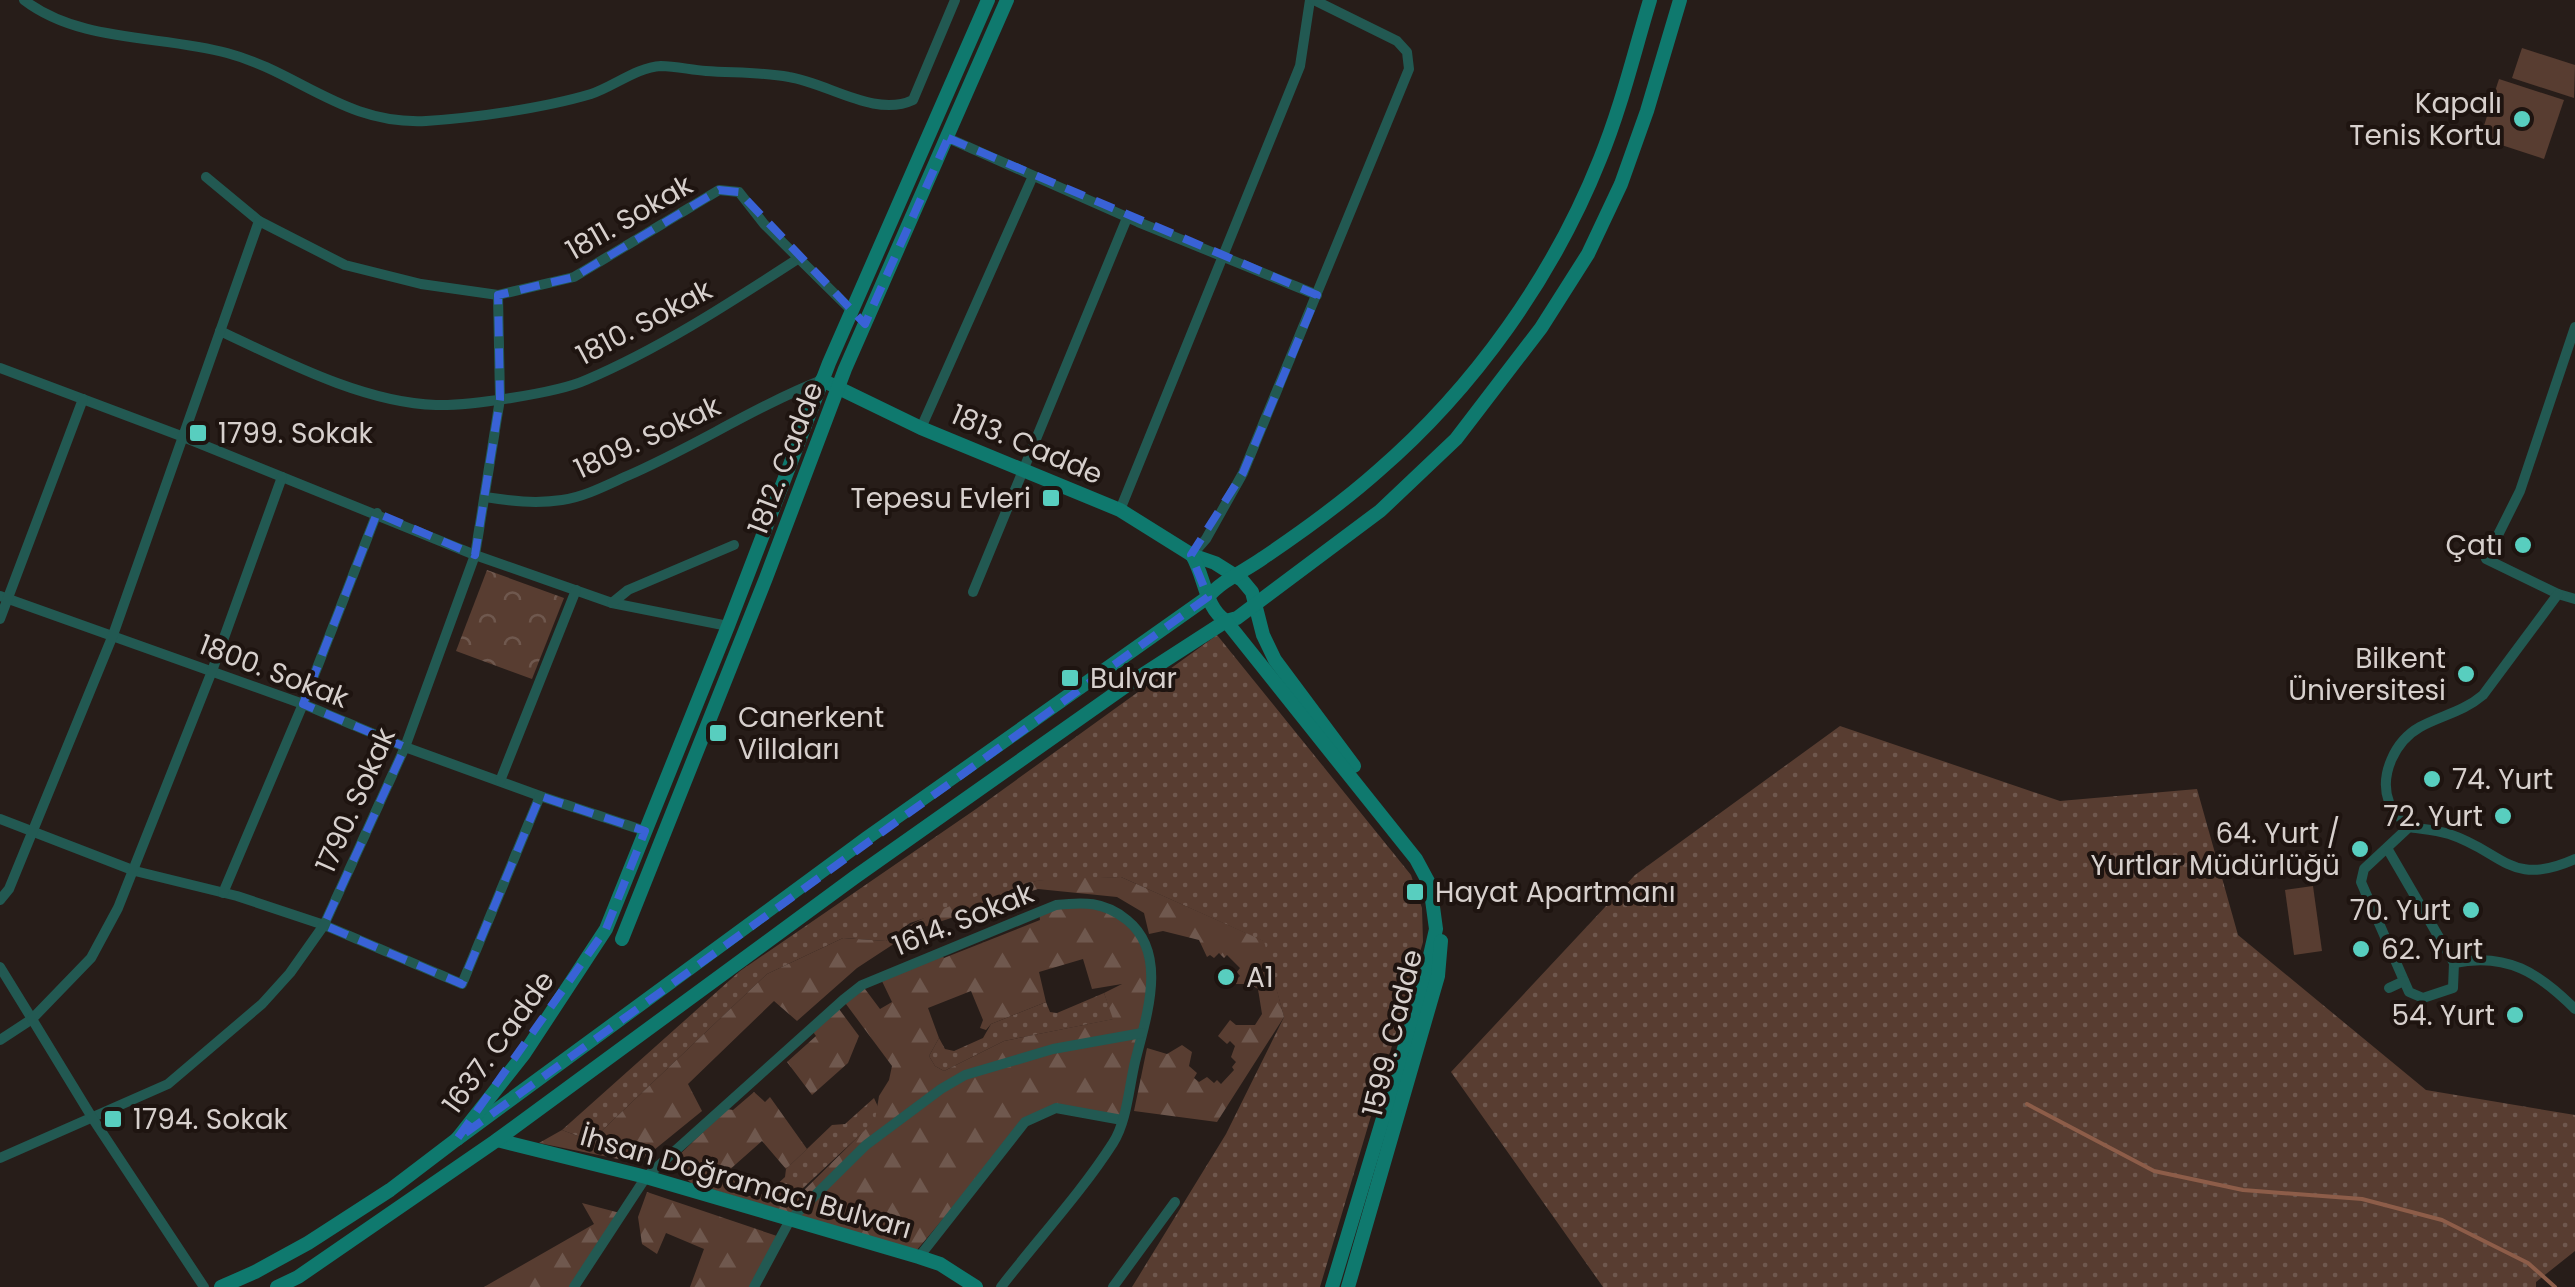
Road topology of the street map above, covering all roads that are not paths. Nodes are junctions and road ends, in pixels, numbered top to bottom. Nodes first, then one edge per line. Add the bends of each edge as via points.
1 (24, 0) edge
2 (955, 0) edge
3 (988, 0) edge
4 (1007, 0) edge
5 (1311, 0) edge
6 (1650, 0) edge
7 (1680, 0) edge
8 (948, 138) junction
9 (1034, 176) junction
10 (206, 178) dead end
11 (1128, 218) junction
12 (259, 221) junction
13 (1224, 256) junction
14 (799, 258) junction
15 (498, 295) junction
16 (1317, 295) junction
17 (852, 311) junction
18 (2575, 327) edge
19 (220, 332) junction
20 (0, 368) edge
21 (822, 380) junction
22 (838, 389) junction
23 (82, 399) junction
24 (500, 399) junction
25 (921, 428) junction
26 (181, 436) junction
27 (1023, 469) junction
28 (282, 477) junction
29 (484, 496) junction
30 (1120, 510) junction
31 (377, 514) junction
32 (734, 545) dead end
33 (476, 554) junction
34 (1192, 555) junction
35 (1236, 577) junction
36 (576, 590) junction
37 (973, 592) dead end
38 (2558, 594) junction
39 (1208, 597) junction
40 (4, 598) edge
41 (2575, 599) edge
42 (1255, 602) junction
43 (612, 603) junction
44 (0, 619) edge
45 (1226, 621) junction
46 (728, 626) junction
47 (113, 634) junction
48 (212, 671) junction
49 (303, 704) junction
50 (406, 747) junction
51 (500, 781) junction
52 (540, 796) junction
53 (0, 819) edge
54 (2409, 827) junction
55 (32, 830) junction
56 (645, 830) junction
57 (664, 838) junction
58 (2387, 848) junction
59 (2575, 859) edge
60 (134, 871) junction
61 (223, 893) junction
62 (0, 900) edge
63 (324, 925) junction
64 (622, 939) dead end
65 (2454, 963) junction
66 (0, 967) edge
67 (2404, 981) junction
68 (2389, 988) dead end
69 (2575, 1009) edge
70 (32, 1018) junction
71 (1142, 1034) junction
72 (0, 1040) edge
73 (93, 1119) junction
74 (1122, 1120) junction
75 (457, 1139) junction
76 (497, 1140) junction
77 (0, 1158) edge
78 (646, 1176) junction
79 (1175, 1202) dead end
80 (790, 1220) junction
81 (918, 1257) junction
82 (204, 1287) edge
83 (220, 1287) edge
84 (277, 1287) edge
85 (574, 1287) edge
86 (754, 1287) edge
87 (976, 1287) edge
88 (1001, 1287) edge
89 (1112, 1287) edge
90 (1332, 1287) edge
91 (1348, 1287) edge

1 - 2 street via 46,17 226,52 348,109 426,121 592,94 658,66 794,77 898,107 913,100
3 - 17 street, 1812. Cadde
4 - 8 street, 1812. Cadde
5 - 13 street via 1300,66
5 - 16 street via 1398,41 1410,63
6 - 35 street via 1601,158 1563,236 1488,354 1428,426 1378,472
7 - 42 street via 1621,184 1588,254 1541,328 1456,440 1380,511
8 - 9 street
8 - 22 street, 1812. Cadde
9 - 11 street
9 - 25 street
10 - 12 street
11 - 13 street
11 - 27 street
12 - 15 street via 345,265
12 - 19 street
13 - 16 street
13 - 30 street
14 - 15 street, 1811. Sokak via 739,192 719,190 574,276
14 - 17 street, 1811. Sokak
14 - 24 street, 1810. Sokak via 584,382
15 - 24 street, 1790. Sokak
16 - 34 street via 1244,473
17 - 21 street, 1812. Cadde
18 - 38 street via 2526,476 2486,558
19 - 24 street, 1810. Sokak via 380,395 435,405
19 - 26 street
20 - 23 street
21 - 22 street, 1813. Cadde
21 - 29 street, 1809. Sokak via 598,490 523,503
21 - 46 street, 1812. Cadde
22 - 25 street, 1813. Cadde
22 - 57 street, 1812. Cadde
23 - 26 street
23 - 40 street
24 - 29 street, 1790. Sokak
25 - 27 street, 1813. Cadde
26 - 28 street
26 - 47 street
27 - 30 street, 1813. Cadde
27 - 37 street
28 - 31 street
28 - 48 street
29 - 33 street, 1790. Sokak
30 - 34 street, 1813. Cadde
31 - 33 street
31 - 49 street
32 - 43 street
33 - 36 street
33 - 50 street, 1790. Sokak
34 - 35 street, 1813. Cadde
34 - 39 street
35 - 39 street
35 - 42 street
36 - 43 street
36 - 51 street
38 - 41 street
38 - 54 street via 2483,695 2421,726 2396,749 2386,786 2389,802
39 - 45 street
39 - 75 street
40 - 44 street
40 - 47 street, 1800. Sokak
42 - 45 street
42 - 91 street, 1599. Cadde via 1275,660 1437,884 1438,976
43 - 46 street
45 - 76 street, 1637. Cadde via 855,877
45 - 90 street, 1599. Cadde via 1416,858 1430,885 1436,929 1423,986
46 - 56 street, 1812. Cadde
47 - 48 street, 1800. Sokak
47 - 55 street
48 - 49 street, 1800. Sokak
48 - 60 street
49 - 50 street, 1800. Sokak
49 - 61 street
50 - 51 street, 1800. Sokak
50 - 63 street, 1790. Sokak
51 - 52 street, 1800. Sokak
52 - 56 street, 1800. Sokak
52 - 63 street via 462,984
53 - 55 street
54 - 58 street
54 - 59 street via 2450,834 2526,872
55 - 60 street
55 - 62 street
56 - 57 street
56 - 75 street, 1637. Cadde via 588,960
57 - 64 street, 1812. Cadde
58 - 65 street
58 - 67 street via 2360,882
60 - 61 street
60 - 70 street via 91,958
61 - 63 street
63 - 73 street, 1790. Sokak via 262,1004 190,1066 168,1084
65 - 67 street via 2452,988 2416,998
65 - 69 street via 2477,958 2516,964
66 - 70 street
67 - 68 street
70 - 72 street
70 - 73 street
71 - 74 street, 1614. Sokak
71 - 78 street, 1614. Sokak via 1151,958 1140,930 1089,901 1056,905 862,985
71 - 80 street via 965,1075 866,1145
73 - 77 street, 1790. Sokak
73 - 82 street
74 - 81 street via 1056,1108 1025,1122
74 - 88 street, 1614. Sokak via 1115,1140
75 - 83 street, 1637. Cadde via 308,1242
76 - 78 street, İhsan Doğramacı Bulvarı
76 - 84 street, 1637. Cadde
78 - 80 street, İhsan Doğramacı Bulvarı
78 - 85 street, 1614. Sokak
79 - 89 street
80 - 81 street, İhsan Doğramacı Bulvarı
80 - 86 street
81 - 87 street, İhsan Doğramacı Bulvarı

